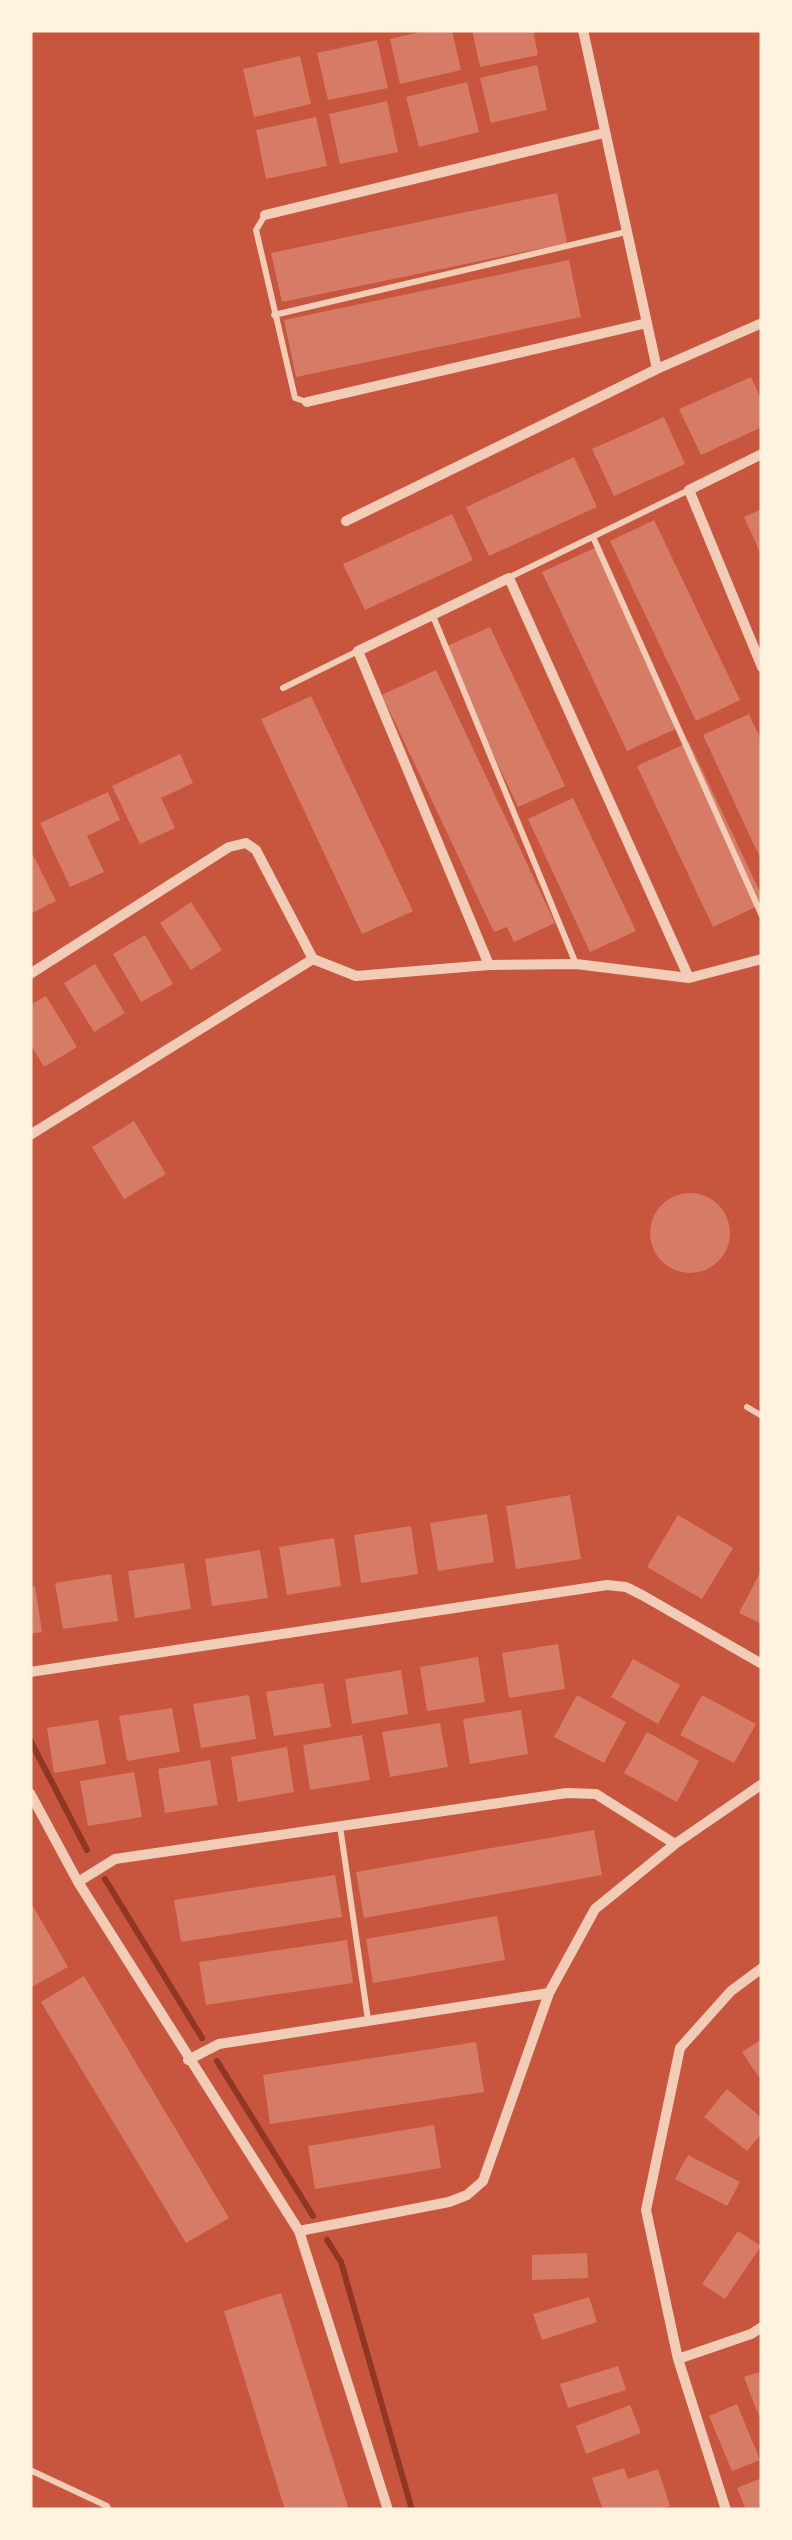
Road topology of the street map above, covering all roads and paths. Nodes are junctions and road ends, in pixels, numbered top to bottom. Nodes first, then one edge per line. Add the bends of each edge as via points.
1 (583, 30) edge
2 (604, 133) junction
3 (265, 215) joint
4 (626, 232) junction
5 (274, 315) junction
6 (647, 323) junction
7 (762, 323) edge
8 (657, 369) junction
9 (306, 402) joint
10 (762, 454) edge
11 (689, 490) junction
12 (346, 521) dead end
13 (593, 537) junction
14 (509, 578) junction
15 (432, 615) junction
16 (358, 651) junction
17 (762, 667) edge
18 (283, 688) dead end
19 (762, 916) edge
20 (313, 959) junction
21 (762, 959) edge
22 (576, 964) junction
23 (489, 965) junction
24 (30, 974) edge
25 (689, 978) junction
26 (30, 1135) edge
27 (747, 1407) dead end
28 (762, 1416) edge
29 (762, 1664) edge
30 (30, 1672) edge
31 (762, 1784) edge
32 (30, 1793) edge
33 (340, 1826) junction
34 (675, 1844) junction
35 (78, 1882) junction
36 (762, 1968) edge
37 (549, 1993) junction
38 (368, 2021) junction
39 (188, 2060) junction
40 (299, 2231) junction
41 (762, 2327) edge
42 (678, 2359) junction
43 (30, 2470) edge
44 (109, 2510) edge
45 (388, 2510) edge
46 (726, 2510) edge

1 - 2 street
2 - 3 street
2 - 4 street
3 - 5 lane via 256,230
4 - 5 lane
4 - 6 street
5 - 9 lane via 295,398
6 - 8 street
6 - 9 street
7 - 8 street
8 - 12 street
10 - 11 street
11 - 13 lane
11 - 17 street
13 - 14 lane
13 - 19 lane
14 - 15 street
14 - 25 street
15 - 16 street
15 - 22 lane
16 - 18 lane
16 - 23 street
20 - 23 street via 356,976
20 - 24 street via 256,850 246,843 229,846
20 - 26 street
21 - 25 street
22 - 23 street
22 - 25 street
27 - 28 lane
29 - 30 street via 626,1586 608,1586
31 - 34 street
32 - 35 street
33 - 34 street via 568,1792 596,1794
33 - 35 street via 115,1859
33 - 38 lane
34 - 37 street via 595,1909
35 - 39 street
36 - 42 street via 731,1991 680,2048 646,2210
37 - 38 street
37 - 40 street via 475,2188 449,2202
38 - 39 street via 219,2044
39 - 40 street
40 - 45 street
41 - 42 street
42 - 46 street
43 - 44 lane

